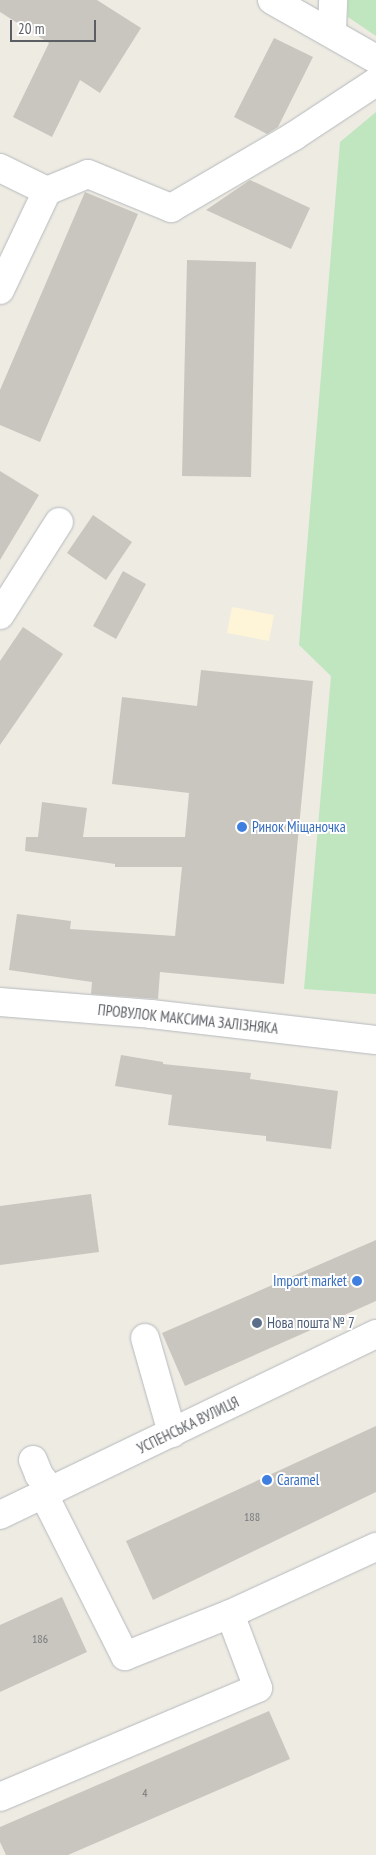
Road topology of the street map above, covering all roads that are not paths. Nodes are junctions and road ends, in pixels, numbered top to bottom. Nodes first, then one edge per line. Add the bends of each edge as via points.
1 (272, 0) edge
2 (334, 0) edge
3 (332, 32) junction
4 (376, 59) edge
5 (376, 82) edge
6 (0, 168) edge
7 (47, 191) junction
8 (0, 290) edge
9 (59, 522) dead end
10 (0, 615) edge
11 (0, 1002) edge
12 (376, 1040) edge
13 (376, 1334) edge
14 (145, 1338) dead end
15 (172, 1433) junction
16 (33, 1460) dead end
17 (48, 1493) junction
18 (0, 1514) edge
19 (376, 1547) edge
20 (230, 1614) junction
21 (0, 1797) edge

1 - 3 street
2 - 3 street
3 - 4 street
5 - 7 street via 294,136 171,208 88,174
6 - 7 street
7 - 8 street
9 - 10 street
11 - 12 street, ПРОВУЛОК МАКСИМА ЗАЛІЗНЯКА via 151,1014
13 - 15 street, УСПЕНСЬКА ВУЛИЦЯ
14 - 15 street
15 - 17 street, УСПЕНСЬКА ВУЛИЦЯ
16 - 17 street
17 - 18 street, УСПЕНСЬКА ВУЛИЦЯ
17 - 20 street via 125,1656
19 - 20 street
20 - 21 street via 258,1688

